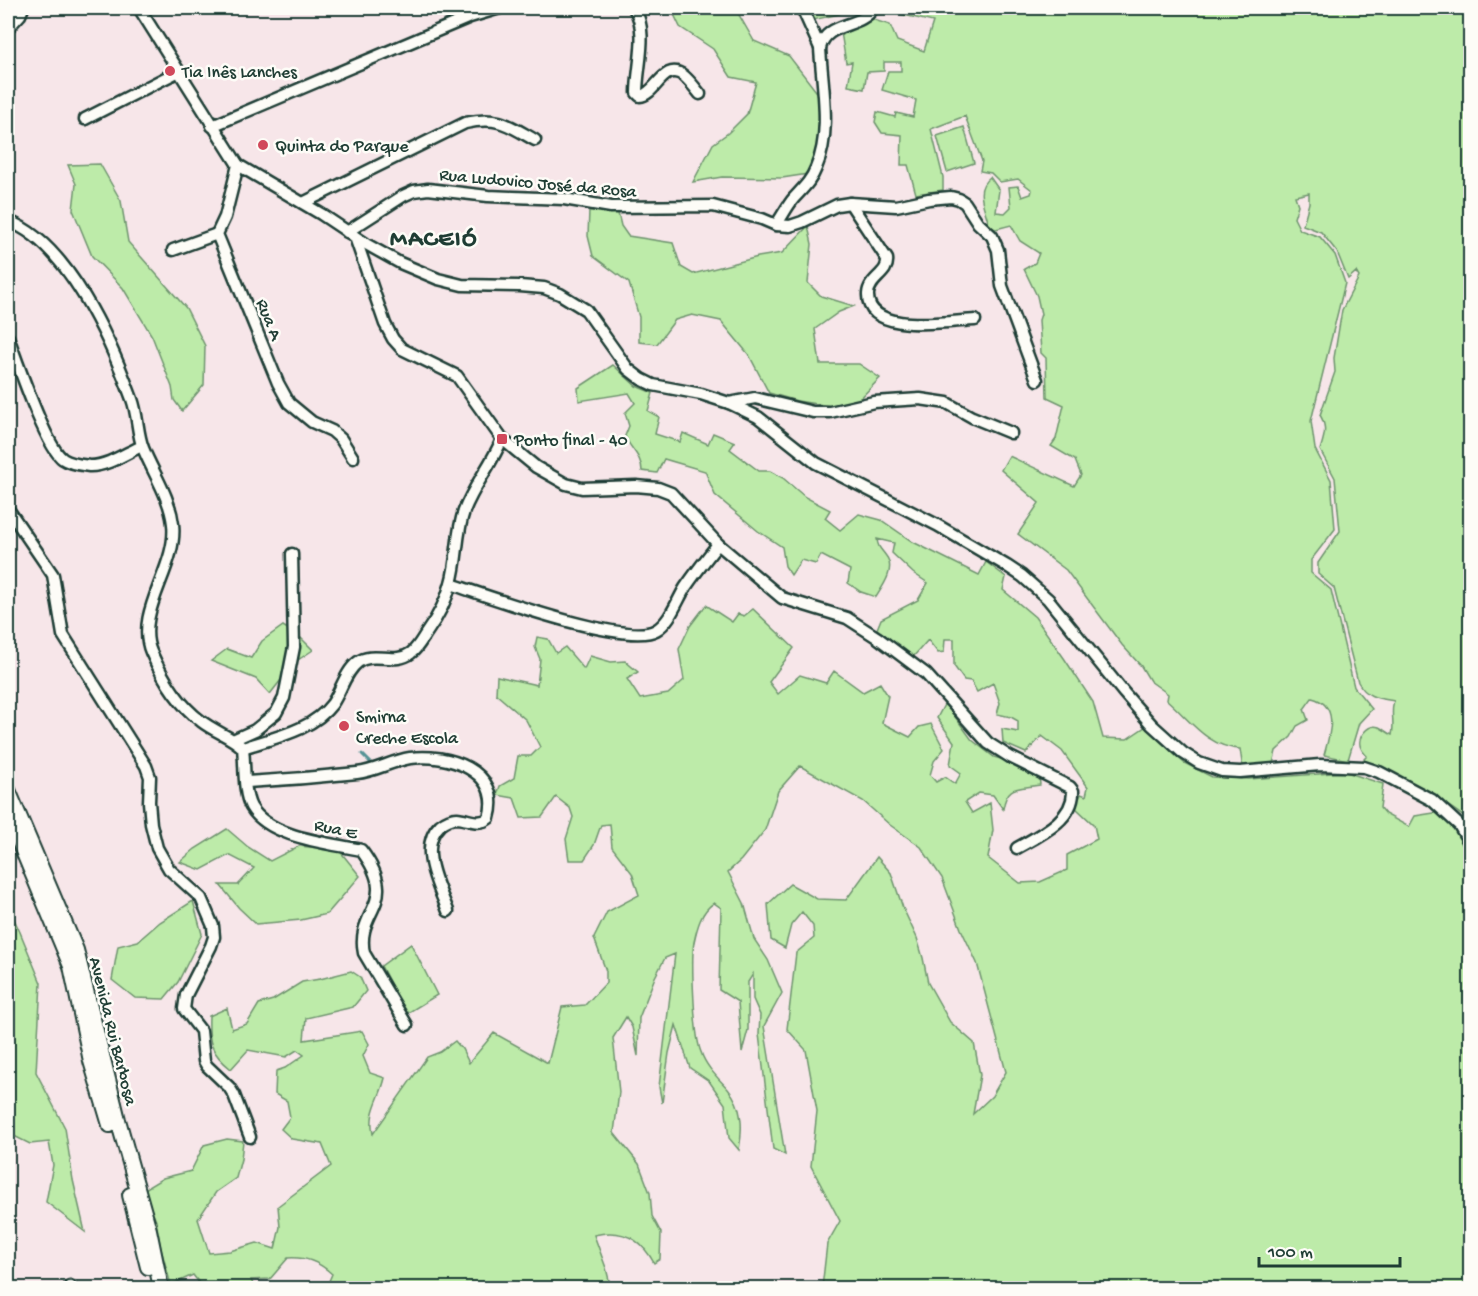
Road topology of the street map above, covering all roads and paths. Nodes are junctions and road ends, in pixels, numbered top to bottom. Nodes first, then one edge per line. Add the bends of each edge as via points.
1 (23, 8) edge
2 (138, 8) edge
3 (500, 8) edge
4 (634, 8) edge
5 (802, 8) edge
6 (873, 8) edge
7 (8, 28) edge
8 (820, 48) junction
9 (179, 71) junction
10 (700, 94) dead end
11 (85, 119) dead end
12 (213, 126) junction
13 (535, 140) dead end
14 (238, 165) junction
15 (303, 203) junction
16 (850, 203) junction
17 (8, 221) edge
18 (776, 225) junction
19 (217, 234) junction
20 (351, 234) junction
21 (173, 250) dead end
22 (975, 320) dead end
23 (8, 337) edge
24 (1037, 380) dead end
25 (729, 403) junction
26 (1011, 433) dead end
27 (502, 438) junction
28 (142, 446) junction
29 (353, 458) dead end
30 (8, 509) edge
31 (718, 544) junction
32 (292, 554) dead end
33 (451, 584) junction
34 (235, 740) junction
35 (243, 748) junction
36 (246, 782) junction
37 (8, 790) edge
38 (8, 815) edge
39 (1470, 844) edge
40 (1017, 848) dead end
41 (448, 911) dead end
42 (406, 1025) dead end
43 (250, 1137) dead end
44 (153, 1288) edge
45 (161, 1288) edge

1 - 7 street
2 - 9 street
3 - 12 street via 470,17
4 - 10 street via 641,34 637,93 646,95 665,75 674,72 684,76
5 - 8 street
6 - 8 street via 865,17 826,34
8 - 18 street via 822,147 806,186
9 - 11 street
9 - 12 street
12 - 14 street
13 - 15 street via 504,122 484,119 465,123
14 - 15 street
14 - 19 street
15 - 20 street
16 - 18 street, Rua Ludovico José da Rosa via 790,226
16 - 22 street via 888,259 887,267 870,285 869,304 877,313 900,323
16 - 24 street, Rua Ludovico José da Rosa via 896,206 951,197 964,203 992,236 998,250 1002,286
17 - 28 street via 36,237 56,256 89,304 133,401
18 - 20 street, Rua Ludovico José da Rosa via 713,206 611,207 564,199 428,189 403,196
19 - 21 street
19 - 29 street, Rua A via 289,403 332,431
20 - 25 street via 400,263 438,279 462,285 544,288 560,294 586,310 628,369 641,379
20 - 27 street via 393,339 402,348 457,376
23 - 28 street via 42,425 63,459 92,466
25 - 26 street via 755,398 830,412 874,402 920,399 947,403
25 - 39 street via 758,417 816,463 937,525 1022,576 1048,599 1152,725 1199,763 1240,772 1320,765 1364,767 1432,800 1459,825
27 - 31 street via 536,467 566,484 582,488 636,486 671,493
27 - 33 street via 463,514
28 - 34 street via 166,497 173,525 168,565 147,625 150,651 187,709 202,723
30 - 43 street via 53,576 63,635 146,766 157,848 169,869 201,898 213,926 211,946 186,995 184,1009 201,1031 204,1061 234,1095
31 - 33 street via 672,612 657,630 643,634 563,621
31 - 40 street via 782,598 846,618 878,638 926,674 988,743 1070,787 1073,797 1061,818 1052,828
32 - 34 street via 294,647 284,698 276,712 255,730
33 - 35 street via 433,623 410,654 358,661 329,708 314,720 297,730
34 - 35 street
35 - 36 street, Rua E
36 - 41 street via 359,773 412,758 442,758 475,772 490,792 489,818 479,823 453,818 446,821 433,835 430,847 432,869
36 - 42 street, Rua E via 251,807 262,819 297,836 362,850 374,866 378,901 362,941 364,953
37 - 45 main road, Avenida Rui Barbosa via 76,950
38 - 44 main road, Avenida Rui Barbosa via 71,966 91,1061

